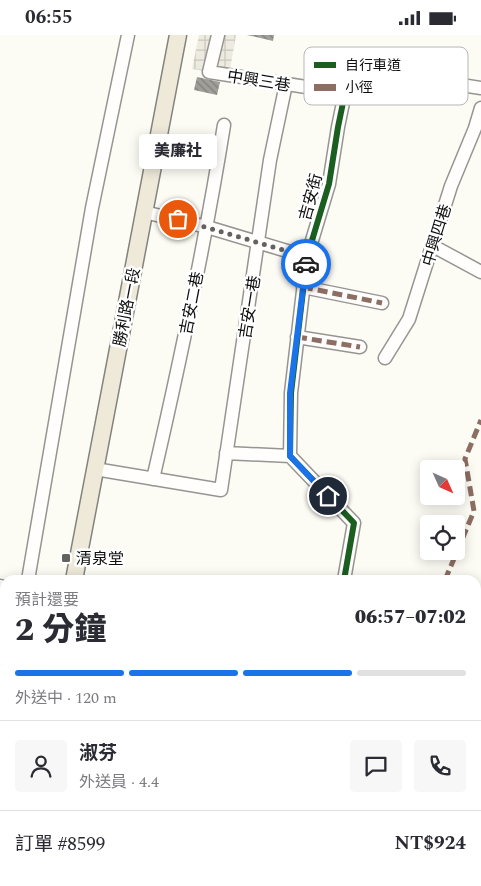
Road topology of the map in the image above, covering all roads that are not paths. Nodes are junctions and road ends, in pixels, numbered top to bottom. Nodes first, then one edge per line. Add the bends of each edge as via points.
1 (128, 35) edge
2 (178, 35) edge
3 (218, 35) edge
4 (286, 84) junction
5 (468, 86) edge
6 (304, 87) edge
7 (481, 88) edge
8 (343, 105) edge
9 (481, 108) edge
10 (224, 125) dead end
11 (478, 130) edge
12 (144, 212) junction
13 (207, 227) junction
14 (258, 243) junction
15 (433, 246) junction
16 (307, 257) junction
17 (481, 272) edge
18 (303, 287) junction
19 (382, 303) dead end
20 (297, 337) junction
21 (360, 347) dead end
22 (385, 358) dead end
23 (226, 453) junction
24 (290, 456) junction
25 (95, 469) junction
26 (154, 479) junction
27 (29, 575) edge
28 (75, 575) edge
29 (345, 575) edge

1 - 27 street via 92,208
2 - 12 main road, 勝利路一段
3 - 4 street, 中興三巷 via 210,72
4 - 6 street, 中興三巷
4 - 14 street, 吉安一巷 via 270,160
5 - 7 street
8 - 16 street, 吉安街 via 329,184
9 - 11 street, 中興四巷
10 - 13 street, 吉安二巷
11 - 15 street, 中興四巷 via 451,185
12 - 13 street
12 - 25 main road, 勝利路一段
13 - 14 street
13 - 26 street, 吉安二巷
14 - 16 street
14 - 23 street, 吉安一巷
15 - 17 street
15 - 22 street, 中興四巷 via 409,319
16 - 18 street, 吉安街
18 - 19 street
18 - 20 street, 吉安街
20 - 21 street
20 - 24 street, 吉安街 via 290,393
23 - 24 street
23 - 26 street, 吉安一巷 via 221,490
24 - 29 street via 354,523
25 - 26 street
25 - 28 main road, 勝利路一段

